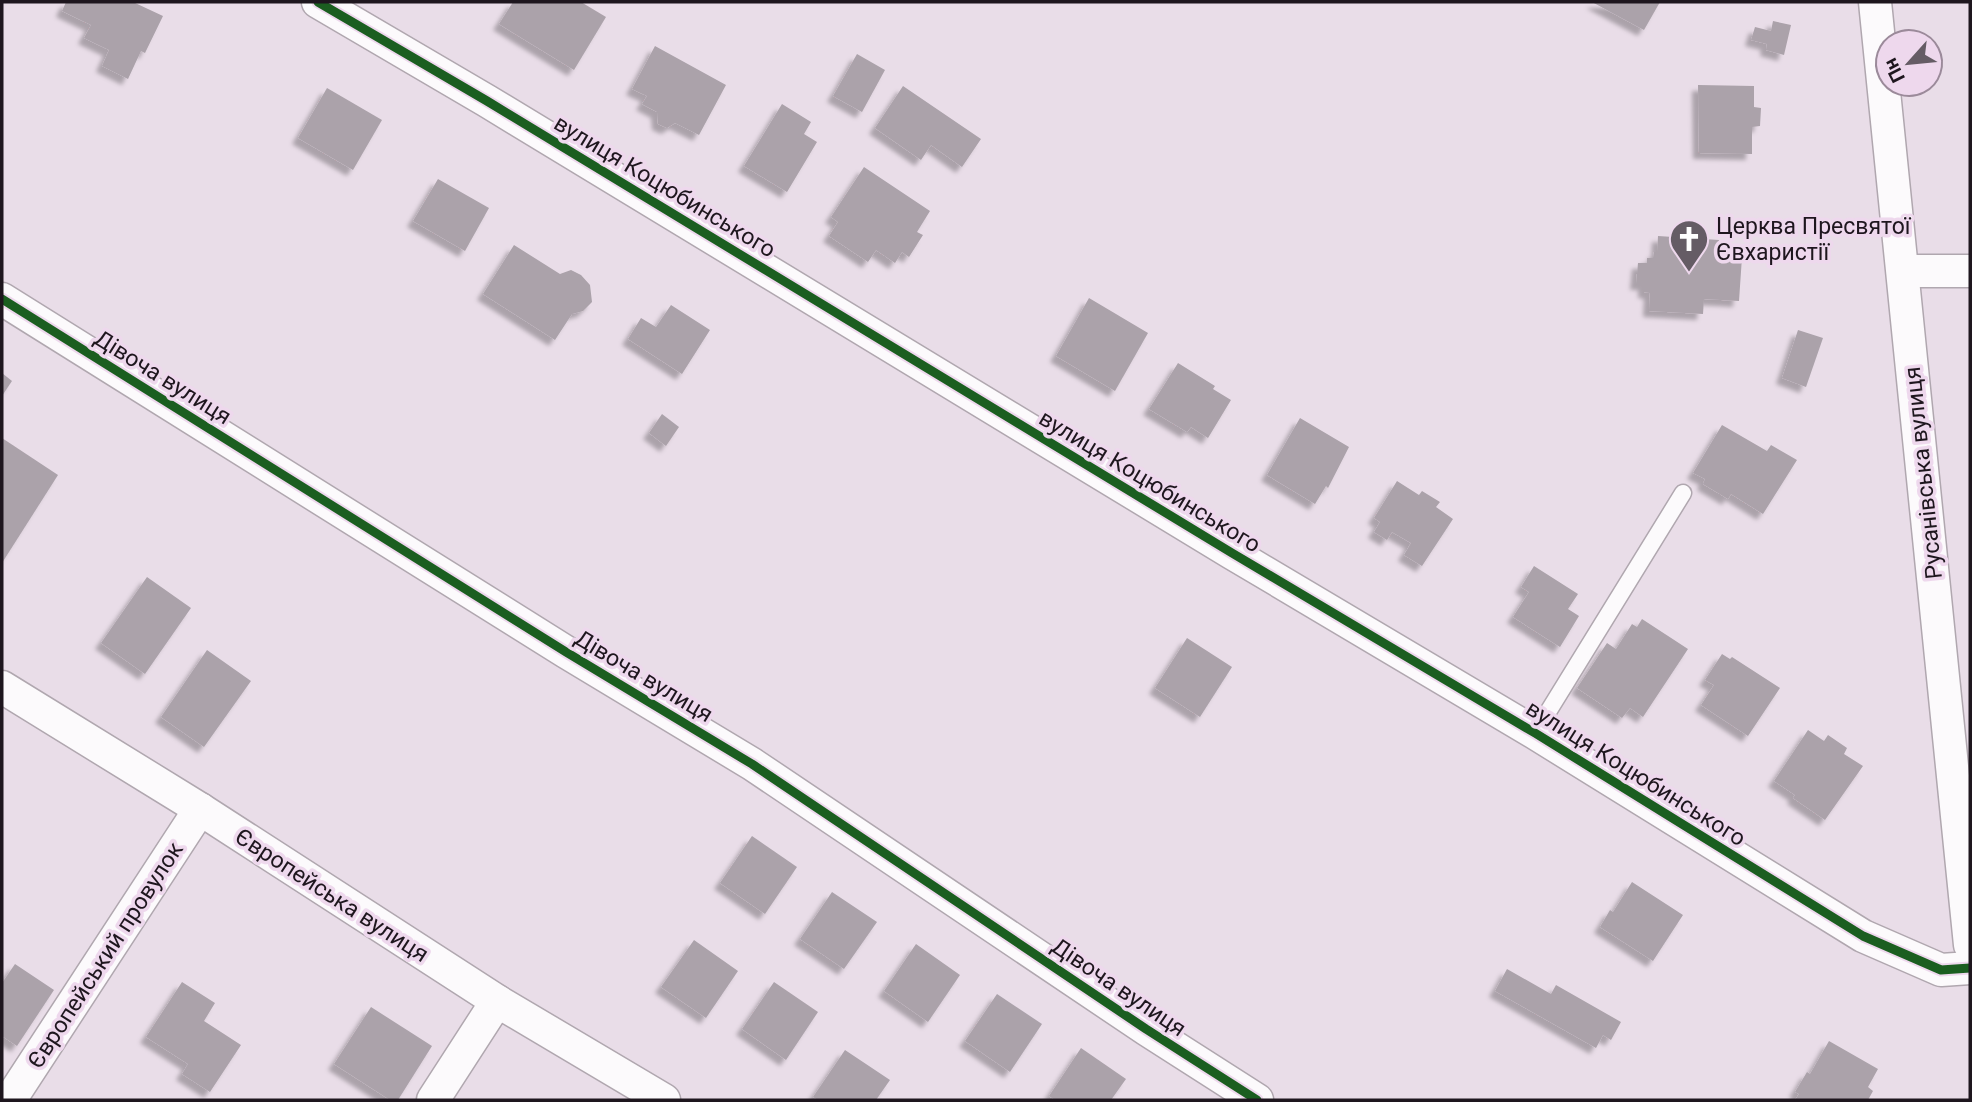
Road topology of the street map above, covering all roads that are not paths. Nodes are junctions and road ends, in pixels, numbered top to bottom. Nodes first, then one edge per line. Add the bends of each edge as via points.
1 (317, 2) edge
2 (1875, 2) edge
3 (1903, 271) junction
4 (1970, 271) edge
5 (2, 299) edge
6 (1683, 492) dead end
7 (2, 687) edge
8 (1535, 733) junction
9 (200, 809) junction
10 (1970, 945) edge
11 (1970, 968) edge
12 (497, 1001) junction
13 (10, 1100) edge
14 (433, 1100) edge
15 (664, 1100) edge
16 (1257, 1100) edge

1 - 8 street, вулиця Коцюбинського
2 - 3 street, Русанівська вулиця
3 - 4 street
3 - 10 street, Русанівська вулиця
5 - 16 street, Дівоча вулиця via 752,764
6 - 8 lane
7 - 9 street, Європейська вулиця
8 - 11 street, вулиця Коцюбинського via 1863,936 1941,970
9 - 12 street, Європейська вулиця
9 - 13 street, Європейський провулок
12 - 14 street
12 - 15 street, Європейська вулиця

